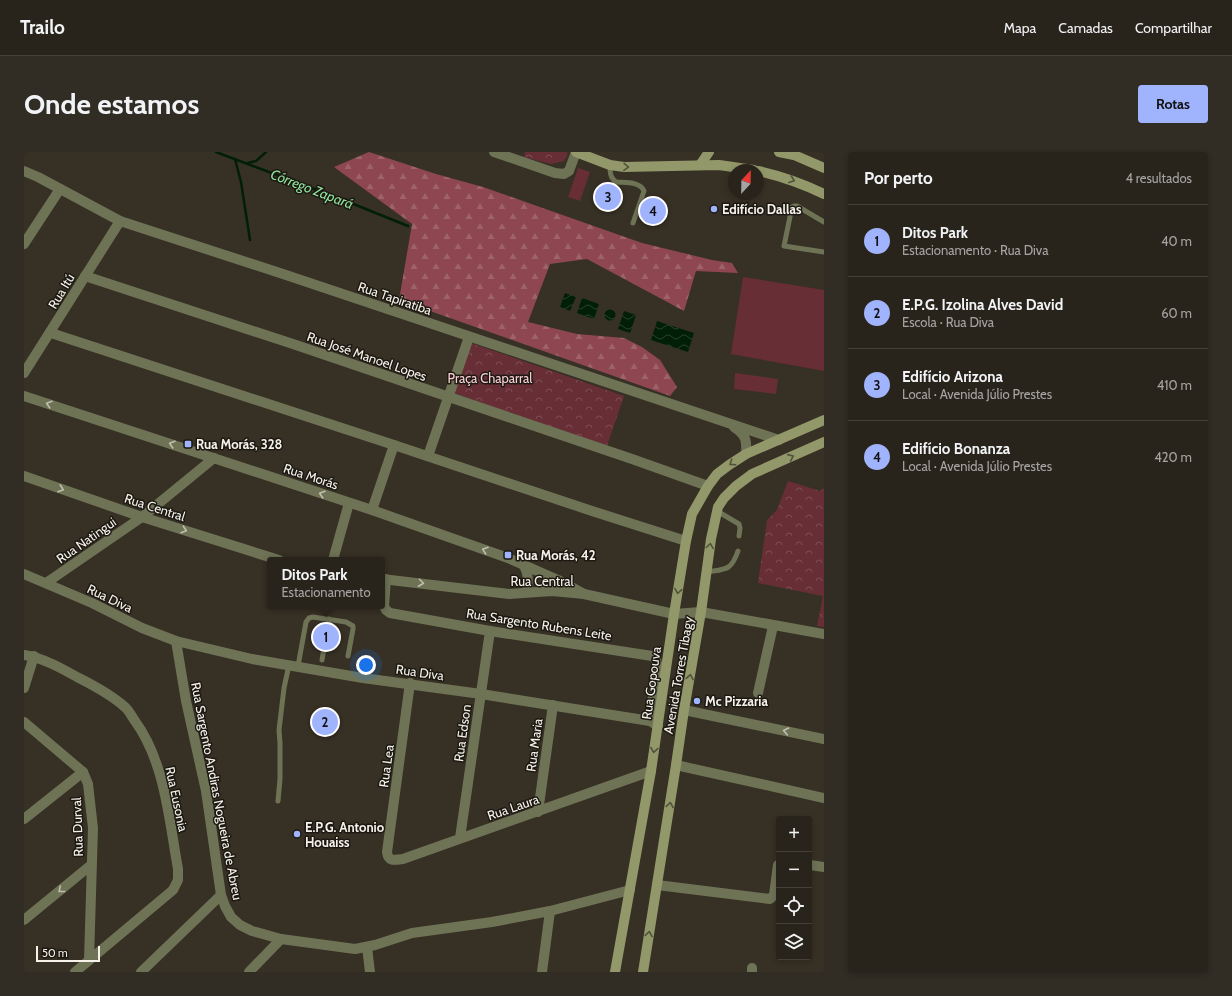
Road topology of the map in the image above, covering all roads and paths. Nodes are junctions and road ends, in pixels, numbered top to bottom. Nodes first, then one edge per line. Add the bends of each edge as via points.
1 (494, 152) edge
2 (576, 152) edge
3 (709, 152) edge
4 (714, 152) edge
5 (781, 152) edge
6 (610, 165) junction
7 (700, 165) junction
8 (719, 165) junction
9 (728, 166) edge
10 (824, 168) edge
11 (24, 171) edge
12 (764, 172) edge
13 (60, 189) junction
14 (824, 194) edge
15 (120, 221) junction
16 (824, 222) edge
17 (633, 223) dead end
18 (24, 244) edge
19 (824, 252) edge
20 (85, 276) junction
21 (50, 333) junction
22 (468, 337) junction
23 (24, 373) edge
24 (24, 396) edge
25 (448, 398) junction
26 (824, 420) edge
27 (727, 423) junction
28 (779, 440) junction
29 (824, 442) edge
30 (394, 444) junction
31 (746, 454) junction
32 (428, 456) junction
33 (214, 458) junction
34 (24, 476) edge
35 (708, 486) junction
36 (349, 503) junction
37 (372, 510) junction
38 (717, 510) junction
39 (142, 517) junction
40 (739, 536) dead end
41 (686, 540) junction
42 (738, 551) dead end
43 (269, 557) edge
44 (334, 557) edge
45 (524, 564) junction
46 (707, 572) junction
47 (24, 574) edge
48 (35, 578) junction
49 (385, 579) edge
50 (24, 580) edge
51 (46, 583) junction
52 (527, 592) junction
53 (584, 594) junction
54 (385, 608) edge
55 (702, 612) junction
56 (674, 614) junction
57 (329, 619) junction
58 (772, 626) junction
59 (490, 631) junction
60 (824, 634) edge
61 (176, 642) junction
62 (29, 656) edge
63 (348, 656) dead end
64 (322, 660) dead end
65 (293, 666) junction
66 (410, 683) junction
67 (24, 688) edge
68 (758, 693) dead end
69 (481, 694) junction
70 (553, 705) junction
71 (684, 710) junction
72 (24, 722) edge
73 (654, 724) junction
74 (824, 739) edge
75 (676, 765) junction
76 (651, 771) junction
77 (83, 772) junction
78 (824, 798) edge
79 (278, 801) dead end
80 (538, 812) junction
81 (24, 819) edge
82 (460, 838) junction
83 (387, 852) joint
84 (91, 865) junction
85 (812, 865) edge
86 (824, 867) edge
87 (776, 880) edge
88 (657, 885) junction
89 (630, 890) junction
90 (222, 895) junction
91 (550, 911) junction
92 (24, 920) edge
93 (281, 939) junction
94 (366, 947) junction
95 (89, 960) junction
96 (75, 972) edge
97 (141, 972) edge
98 (248, 972) edge
99 (370, 972) edge
100 (542, 972) edge
101 (614, 972) edge
102 (643, 972) edge

1 - 2 street via 564,174 569,171
2 - 6 main road
3 - 7 main road
4 - 8 main road
5 - 10 main road
6 -> 7 main road
6 - 17 lane via 613,180 643,187 644,191
7 - 8 main road
8 - 9 main road
11 - 13 street, Rua Tapiratiba
12 -> 14 main road
13 - 15 street, Rua Tapiratiba
13 - 18 street
15 - 20 street, Rua Itú
15 - 22 street, Rua Tapiratiba
16 - 19 lane via 797,206 792,207 784,246
20 - 21 street, Rua Itú
20 - 25 street, Rua José Manoel Lopes
21 - 23 street, Rua Itú
21 - 30 street
22 - 25 street
22 - 27 street, Rua Tapiratiba
33 -> 24 street, Rua Morás
25 - 32 street
25 - 35 street, Rua José Manoel Lopes via 632,458
26 - 28 main road, Rua Gopouva
27 - 28 street, Rua Tapiratiba
27 - 31 street, Rua Tapiratiba via 742,432 747,442
28 - 31 main road, Rua Gopouva
38 -> 29 main road, Avenida Torres Tibagy via 724,498 752,474
30 - 32 street
30 - 37 street
31 -> 35 main road, Rua Gopouva via 717,474
32 - 41 street
36 -> 33 street, Rua Morás
33 - 39 street, Rua Natingui
34 -> 39 street, Rua Central
35 - 41 main road, Rua Gopouva via 692,514
36 - 37 street, Rua Morás
36 - 44 street
45 -> 37 street, Rua Morás
38 - 40 lane via 739,524
46 -> 38 main road, Avenida Torres Tibagy
39 -> 43 street, Rua Central
39 - 51 street, Rua Natingui
41 -> 56 main road, Rua Gopouva
42 - 46 lane via 734,563 729,568
45 - 52 street via 528,571
45 - 53 street, Rua Morás
46 - 55 main road, Avenida Torres Tibagy
47 - 48 street, Rua Diva
48 - 50 street
48 - 51 street, Rua Diva
49 -> 52 street, Rua Central via 509,594
51 - 61 street, Rua Diva
52 - 53 street, Rua Central
53 - 56 street, Rua Central
54 - 59 street, Rua Sargento Rubens Leite via 390,613
55 - 56 street, Rua Central
55 - 58 street, Rua Central
71 -> 55 main road, Avenida Torres Tibagy
56 - 73 main road, Rua Gopouva
57 - 63 lane via 353,626
57 - 64 lane
57 - 65 lane via 309,618
58 - 60 street, Rua Central
58 - 68 street
59 - 69 street, Rua Edson
59 - 73 street, Rua Sargento Rubens Leite via 652,656 657,664
61 - 65 street, Rua Diva
61 - 90 street, Rua Sargento Andiras Nogueira de Abreu via 206,791
62 - 67 street
62 - 95 street, Rua Eusonia via 61,668 102,690 126,709 144,733 155,756 162,783 178,880 173,890
65 - 66 street, Rua Diva
65 - 79 lane via 284,688 279,730
66 - 69 street, Rua Diva
66 - 83 street, Rua Lea
69 - 70 street, Rua Diva
69 - 82 street, Rua Edson
70 - 73 street, Rua Diva
70 - 80 street, Rua Maria
74 -> 71 street
71 - 75 main road, Avenida Torres Tibagy
72 - 77 street
73 -> 76 main road, Rua Gopouva
75 - 78 street
88 -> 75 main road, Avenida Torres Tibagy
76 - 80 street, Rua Laura
76 - 89 main road, Rua Gopouva
77 - 81 street
77 - 84 street, Rua Durval via 88,784 93,828
80 - 82 street, Rua Laura
82 - 83 street, Rua Laura via 403,859 390,859
84 -> 92 street
84 - 95 street, Rua Durval
85 - 86 street
87 - 88 street via 774,895 770,899
102 -> 88 main road, Avenida Torres Tibagy
89 - 91 street, Rua Sargento Andiras Nogueira de Abreu
89 - 101 main road, Rua Gopouva
90 - 93 street, Rua Sargento Andiras Nogueira de Abreu via 231,917 240,925
90 - 97 street
91 - 94 street, Rua Sargento Andiras Nogueira de Abreu via 412,933
91 - 100 street
93 - 94 street, Rua Sargento Andiras Nogueira de Abreu via 355,949
93 - 98 street
94 - 99 street
95 - 96 street, Rua Eusonia

